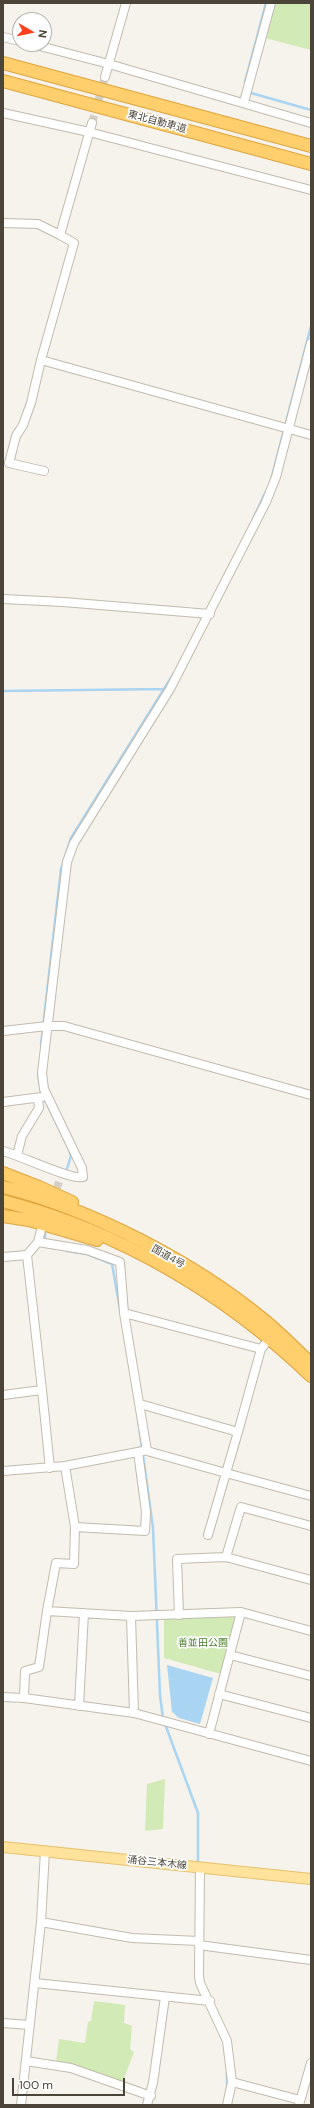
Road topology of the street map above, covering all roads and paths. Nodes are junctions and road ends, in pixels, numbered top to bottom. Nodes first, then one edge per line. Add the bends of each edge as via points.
1 (126, 3) edge
2 (271, 3) edge
3 (52, 49) edge
4 (3, 63) edge
5 (109, 64) junction
6 (105, 77) tunnel mouth
7 (3, 81) edge
8 (244, 102) junction
9 (3, 113) edge
10 (92, 123) tunnel mouth
11 (311, 123) edge
12 (89, 132) junction
13 (311, 146) edge
14 (311, 164) edge
15 (311, 190) edge
16 (3, 223) edge
17 (60, 234) junction
18 (311, 344) edge
19 (41, 360) junction
20 (286, 428) junction
21 (311, 435) edge
22 (44, 471) dead end
23 (3, 599) edge
24 (207, 614) junction
25 (44, 1027) junction
26 (3, 1031) edge
27 (311, 1095) edge
28 (42, 1097) junction
29 (3, 1102) edge
30 (3, 1151) edge
31 (17, 1155) junction
32 (3, 1173) edge
33 (3, 1187) edge
34 (3, 1201) edge
35 (3, 1216) edge
36 (42, 1230) dead end
37 (38, 1242) junction
38 (133, 1250) junction
39 (27, 1255) junction
40 (3, 1257) edge
41 (173, 1259) junction
42 (124, 1313) junction
43 (270, 1338) junction
44 (261, 1349) junction
45 (311, 1364) edge
46 (311, 1376) edge
47 (42, 1390) junction
48 (3, 1395) edge
49 (140, 1404) junction
50 (238, 1432) junction
51 (142, 1451) junction
52 (65, 1466) junction
53 (50, 1468) junction
54 (3, 1471) edge
55 (226, 1473) junction
56 (311, 1496) edge
57 (311, 1526) edge
58 (75, 1527) junction
59 (208, 1535) dead end
60 (226, 1557) junction
61 (311, 1580) edge
62 (47, 1611) junction
63 (241, 1612) junction
64 (84, 1613) junction
65 (179, 1615) junction
66 (131, 1616) junction
67 (311, 1631) edge
68 (230, 1654) junction
69 (311, 1676) edge
70 (219, 1694) junction
71 (3, 1697) edge
72 (24, 1698) junction
73 (79, 1706) junction
74 (134, 1713) junction
75 (311, 1718) edge
76 (209, 1734) junction
77 (311, 1762) edge
78 (3, 1846) edge
79 (45, 1850) junction
80 (200, 1867) junction
81 (311, 1879) edge
82 (41, 1922) junction
83 (199, 1943) junction
84 (311, 1960) edge
85 (35, 1983) junction
86 (165, 1997) junction
87 (210, 2001) junction
88 (3, 2023) edge
89 (29, 2025) junction
90 (26, 2061) junction
91 (310, 2066) edge
92 (232, 2082) junction
93 (151, 2096) junction
94 (300, 2102) edge
95 (21, 2105) edge
96 (147, 2105) edge
97 (227, 2105) edge

1 - 5 street
2 - 8 street
3 - 5 street
4 - 13 highway, 東北自動車道
5 - 6 street
5 - 8 street
7 - 14 highway, 東北自動車道
8 - 11 street
9 - 12 street
10 - 12 street
12 - 15 street
12 - 17 street
16 - 17 street via 38,224
17 - 19 street via 74,243
18 - 20 street
19 - 20 street
19 - 22 street via 31,403 16,436 9,463
20 - 21 street
20 - 24 street via 269,496
23 - 24 street
24 - 25 street via 170,689 71,850 64,874
25 - 26 street
25 - 27 street via 64,1026
25 - 28 street
28 - 29 street
28 - 31 street via 39,1108 22,1136
28 - 31 street via 75,1151 84,1173 83,1177 60,1178
30 - 31 street
32 - 41 highway via 128,1228
33 - 41 highway, 国道4号 via 76,1210
34 - 38 highway, 国道4号 via 70,1221
35 - 38 highway via 29,1220
36 - 37 street
37 - 39 street
37 - 42 street via 87,1250 120,1262
38 - 43 highway, 国道4号 via 232,1308
39 - 40 street
39 - 47 street
41 - 45 highway, 国道4号 via 215,1284 264,1320
42 - 44 street
42 - 49 street
43 - 44 street
43 - 46 highway, 国道4号
44 - 50 street
47 - 48 street
47 - 53 street
49 - 50 street
49 - 51 street
50 - 55 street
51 - 52 street
51 - 55 street
51 - 58 street via 146,1531
52 - 53 street
52 - 58 street
53 - 54 street
55 - 56 street
55 - 59 street
57 - 60 street via 240,1507
58 - 62 street via 74,1564 56,1563
60 - 61 street
60 - 65 street via 177,1559
62 - 64 street
62 - 72 street via 39,1667 25,1671
63 - 65 street
63 - 67 street
63 - 68 street
64 - 66 street
64 - 73 street
65 - 66 street
66 - 74 street
68 - 69 street
68 - 70 street
70 - 75 street
70 - 76 street
71 - 72 street
72 - 73 street
73 - 74 street
74 - 76 street
76 - 77 street
78 - 79 main road, 涌谷三本木線
79 - 80 main road, 涌谷三本木線
79 - 82 street
80 - 81 main road, 涌谷三本木線
80 - 83 street
82 - 83 street via 132,1938
82 - 85 street
83 - 84 street
83 - 87 street via 200,1983
85 - 86 street
85 - 89 street
86 - 87 street
86 - 93 street
87 - 92 street via 227,2041
88 - 89 street
89 - 90 street
90 - 93 street via 71,2068
90 - 95 street
91 - 94 street
92 - 94 street
92 - 97 street
93 - 96 street

